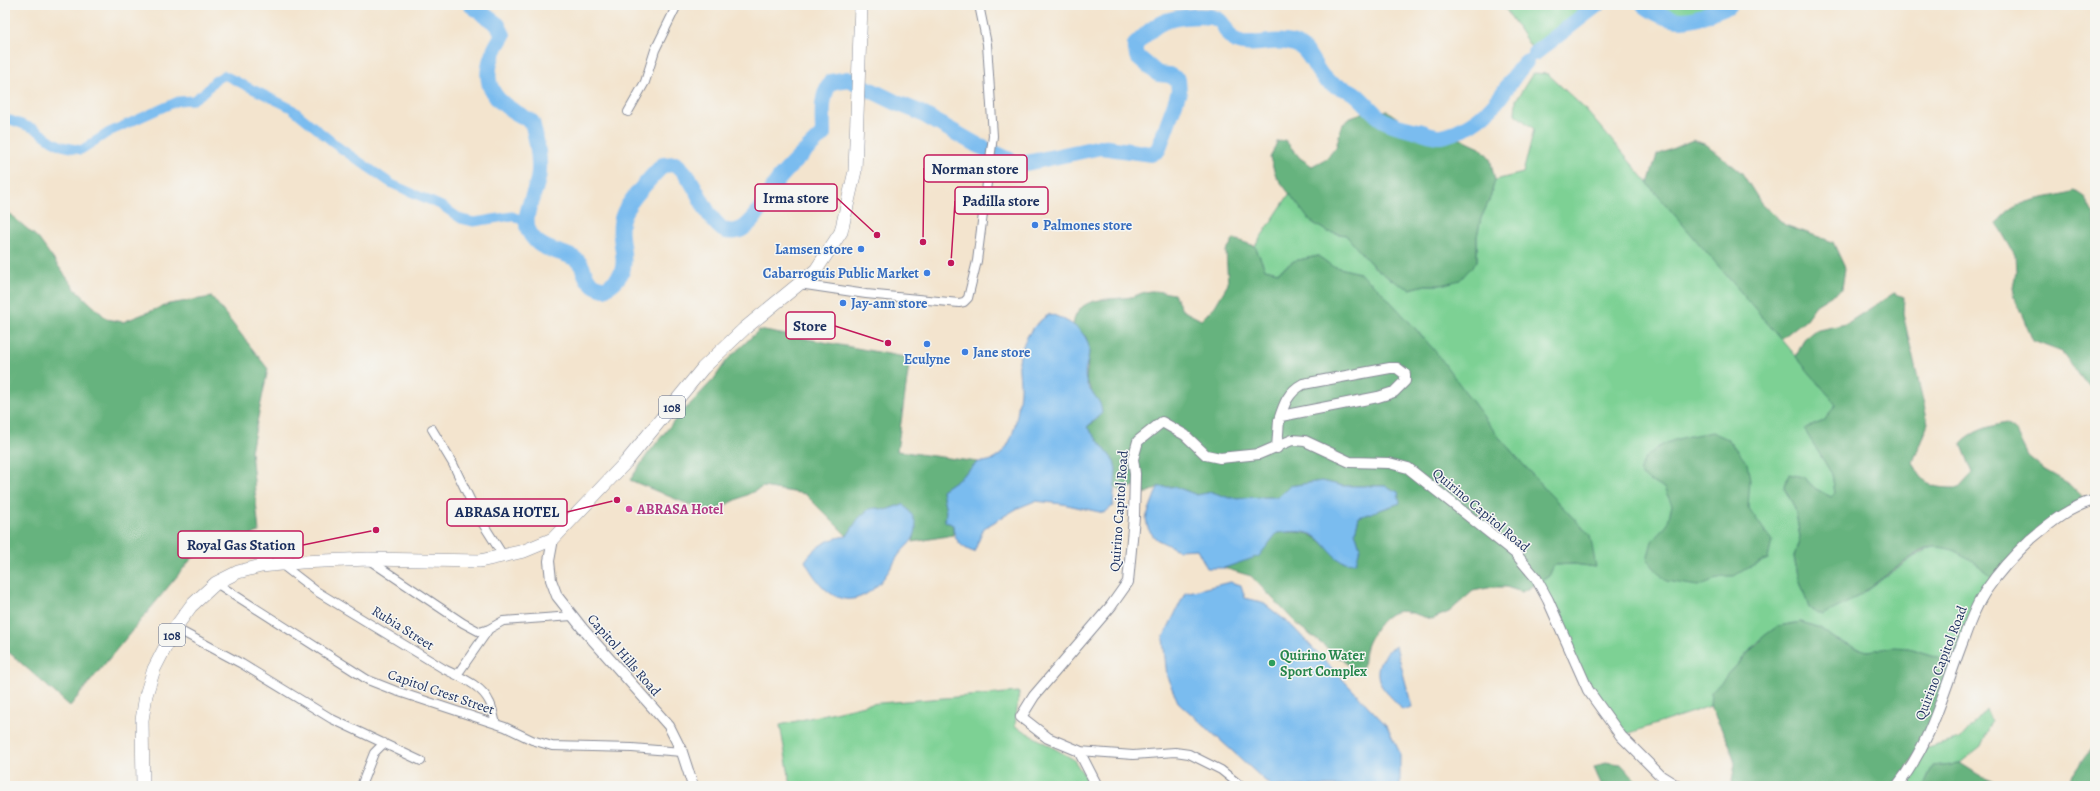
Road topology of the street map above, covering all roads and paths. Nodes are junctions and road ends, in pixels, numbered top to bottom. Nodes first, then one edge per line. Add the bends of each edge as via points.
1 (677, 5) edge
2 (861, 5) edge
3 (979, 5) edge
4 (628, 112) dead end
5 (799, 284) junction
6 (1280, 416) junction
7 (432, 429) dead end
8 (1277, 448) junction
9 (2095, 500) edge
10 (553, 539) junction
11 (504, 557) junction
12 (368, 559) junction
13 (281, 564) junction
14 (216, 582) junction
15 (572, 616) junction
16 (175, 628) junction
17 (489, 630) junction
18 (457, 675) junction
19 (496, 724) junction
20 (384, 743) junction
21 (1080, 751) junction
22 (682, 752) junction
23 (421, 762) dead end
24 (143, 786) edge
25 (361, 786) edge
26 (693, 786) edge
27 (1097, 786) edge
28 (1241, 786) edge
29 (1677, 786) edge
30 (1897, 786) edge

1 - 4 street via 655,50 645,82
2 - 5 main road, 108 via 855,171 841,232 816,270
3 - 5 street via 987,51 994,136 970,294 964,302 959,303 866,294
5 - 10 main road, 108 via 744,329 703,368 626,462
6 - 6 street via 1394,392 1405,381 1405,374 1397,368 1390,368 1303,384 1293,389
6 - 8 street
7 - 11 street via 453,464 478,516
8 - 21 street, Quirino Capitol Road via 1239,457 1220,458 1206,455 1184,435 1162,422 1138,441 1134,459 1134,517 1128,582 1111,606 1034,696 1021,717 1048,738
8 - 29 street, Quirino Capitol Road via 1292,440 1304,441 1350,462 1390,463 1408,468 1515,553 1536,578 1548,600 1588,690 1621,736 1661,776
9 - 30 street, Quirino Capitol Road via 2086,502 2051,522 2011,557 1986,589 1973,613 1923,749
10 - 11 main road, 108
10 - 15 street, Capitol Hills Road via 549,561 551,580 557,596
11 - 12 main road, 108 via 447,562
12 - 13 main road, 108
12 - 17 street via 472,629 480,632
13 - 14 main road, 108 via 238,572
13 - 18 street, Rubia Street via 316,591
14 - 16 main road, 108 via 191,606
14 - 19 street, Capitol Crest Street via 368,680
15 - 17 street via 503,621
15 - 22 street, Capitol Hills Road via 669,726
16 - 20 street via 242,664 332,719
16 - 24 main road, 108 via 154,669 146,695 141,737
17 - 18 street
18 - 19 street, Rubia Street via 479,689 490,702
19 - 22 street, Capitol Crest Street via 552,746
20 - 23 street
20 - 25 street via 374,753
21 - 27 street
21 - 28 street via 1134,755 1174,752 1189,754 1221,770
22 - 26 street, Capitol Hills Road

